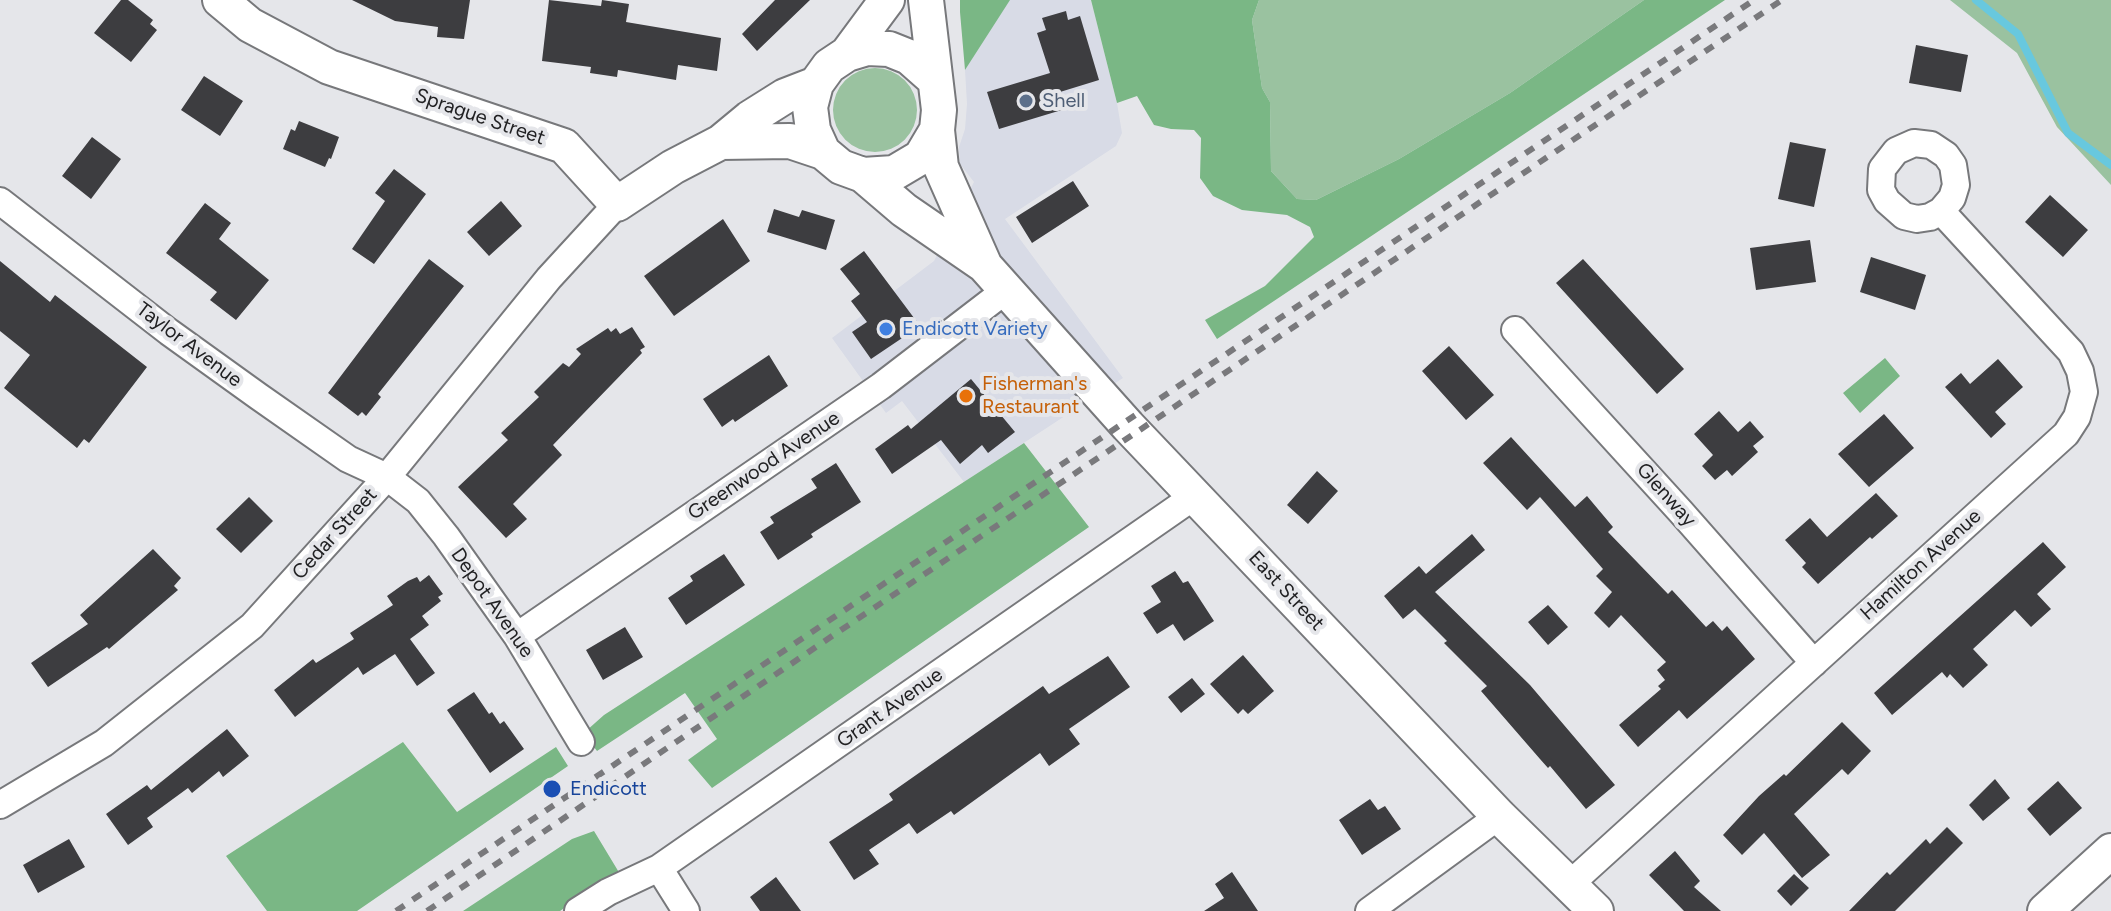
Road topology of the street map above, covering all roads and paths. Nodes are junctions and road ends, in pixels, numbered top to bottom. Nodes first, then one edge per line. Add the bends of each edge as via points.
1 (220, 0) edge
2 (887, 0) edge
3 (926, 0) edge
4 (847, 54) junction
5 (935, 80) junction
6 (816, 84) junction
7 (937, 130) junction
8 (721, 142) junction
9 (823, 152) junction
10 (863, 175) junction
11 (0, 201) edge
12 (617, 204) junction
13 (1941, 211) dead end
14 (995, 277) junction
15 (1515, 330) dead end
16 (387, 477) junction
17 (1196, 495) junction
18 (517, 636) junction
19 (1814, 663) junction
20 (581, 742) dead end
21 (0, 805) edge
22 (1499, 816) junction
23 (2111, 851) edge
24 (659, 868) junction
25 (1569, 885) junction
26 (578, 911) edge
27 (686, 911) edge
28 (1369, 911) edge
29 (1596, 911) edge
30 (2045, 911) edge

1 - 12 main road, Sprague Street via 250,25 329,67 564,146
2 - 4 main road
3 - 5 main road
4 - 5 main road via 889,49 909,57
4 - 6 main road
5 - 7 main road
6 - 8 main road via 785,96
6 - 9 main road via 810,107
7 - 10 main road via 921,157 894,173
7 - 14 main road, East Street via 941,167
8 - 9 main road via 790,141
8 - 12 main road
9 - 10 main road via 841,167
10 - 14 main road, East Street
11 - 16 street, Taylor Avenue via 258,396 348,459
12 - 16 street, Cedar Street via 549,278
13 - 19 street, Hamilton Avenue via 2071,352 2084,392 2077,417 2066,434
14 - 17 main road, East Street
14 - 18 street, Greenwood Avenue via 881,386
15 - 19 street, Glenway
16 - 18 street, Depot Avenue via 418,501
16 - 21 street, Cedar Street via 252,626 104,743
17 - 22 main road, East Street
17 - 24 street, Grant Avenue
18 - 20 street, Depot Avenue
19 - 25 street, Hamilton Avenue
22 - 25 main road, East Street
22 - 28 street
23 - 30 main road
24 - 26 street, Grant Avenue
24 - 27 street
25 - 29 main road, East Street

